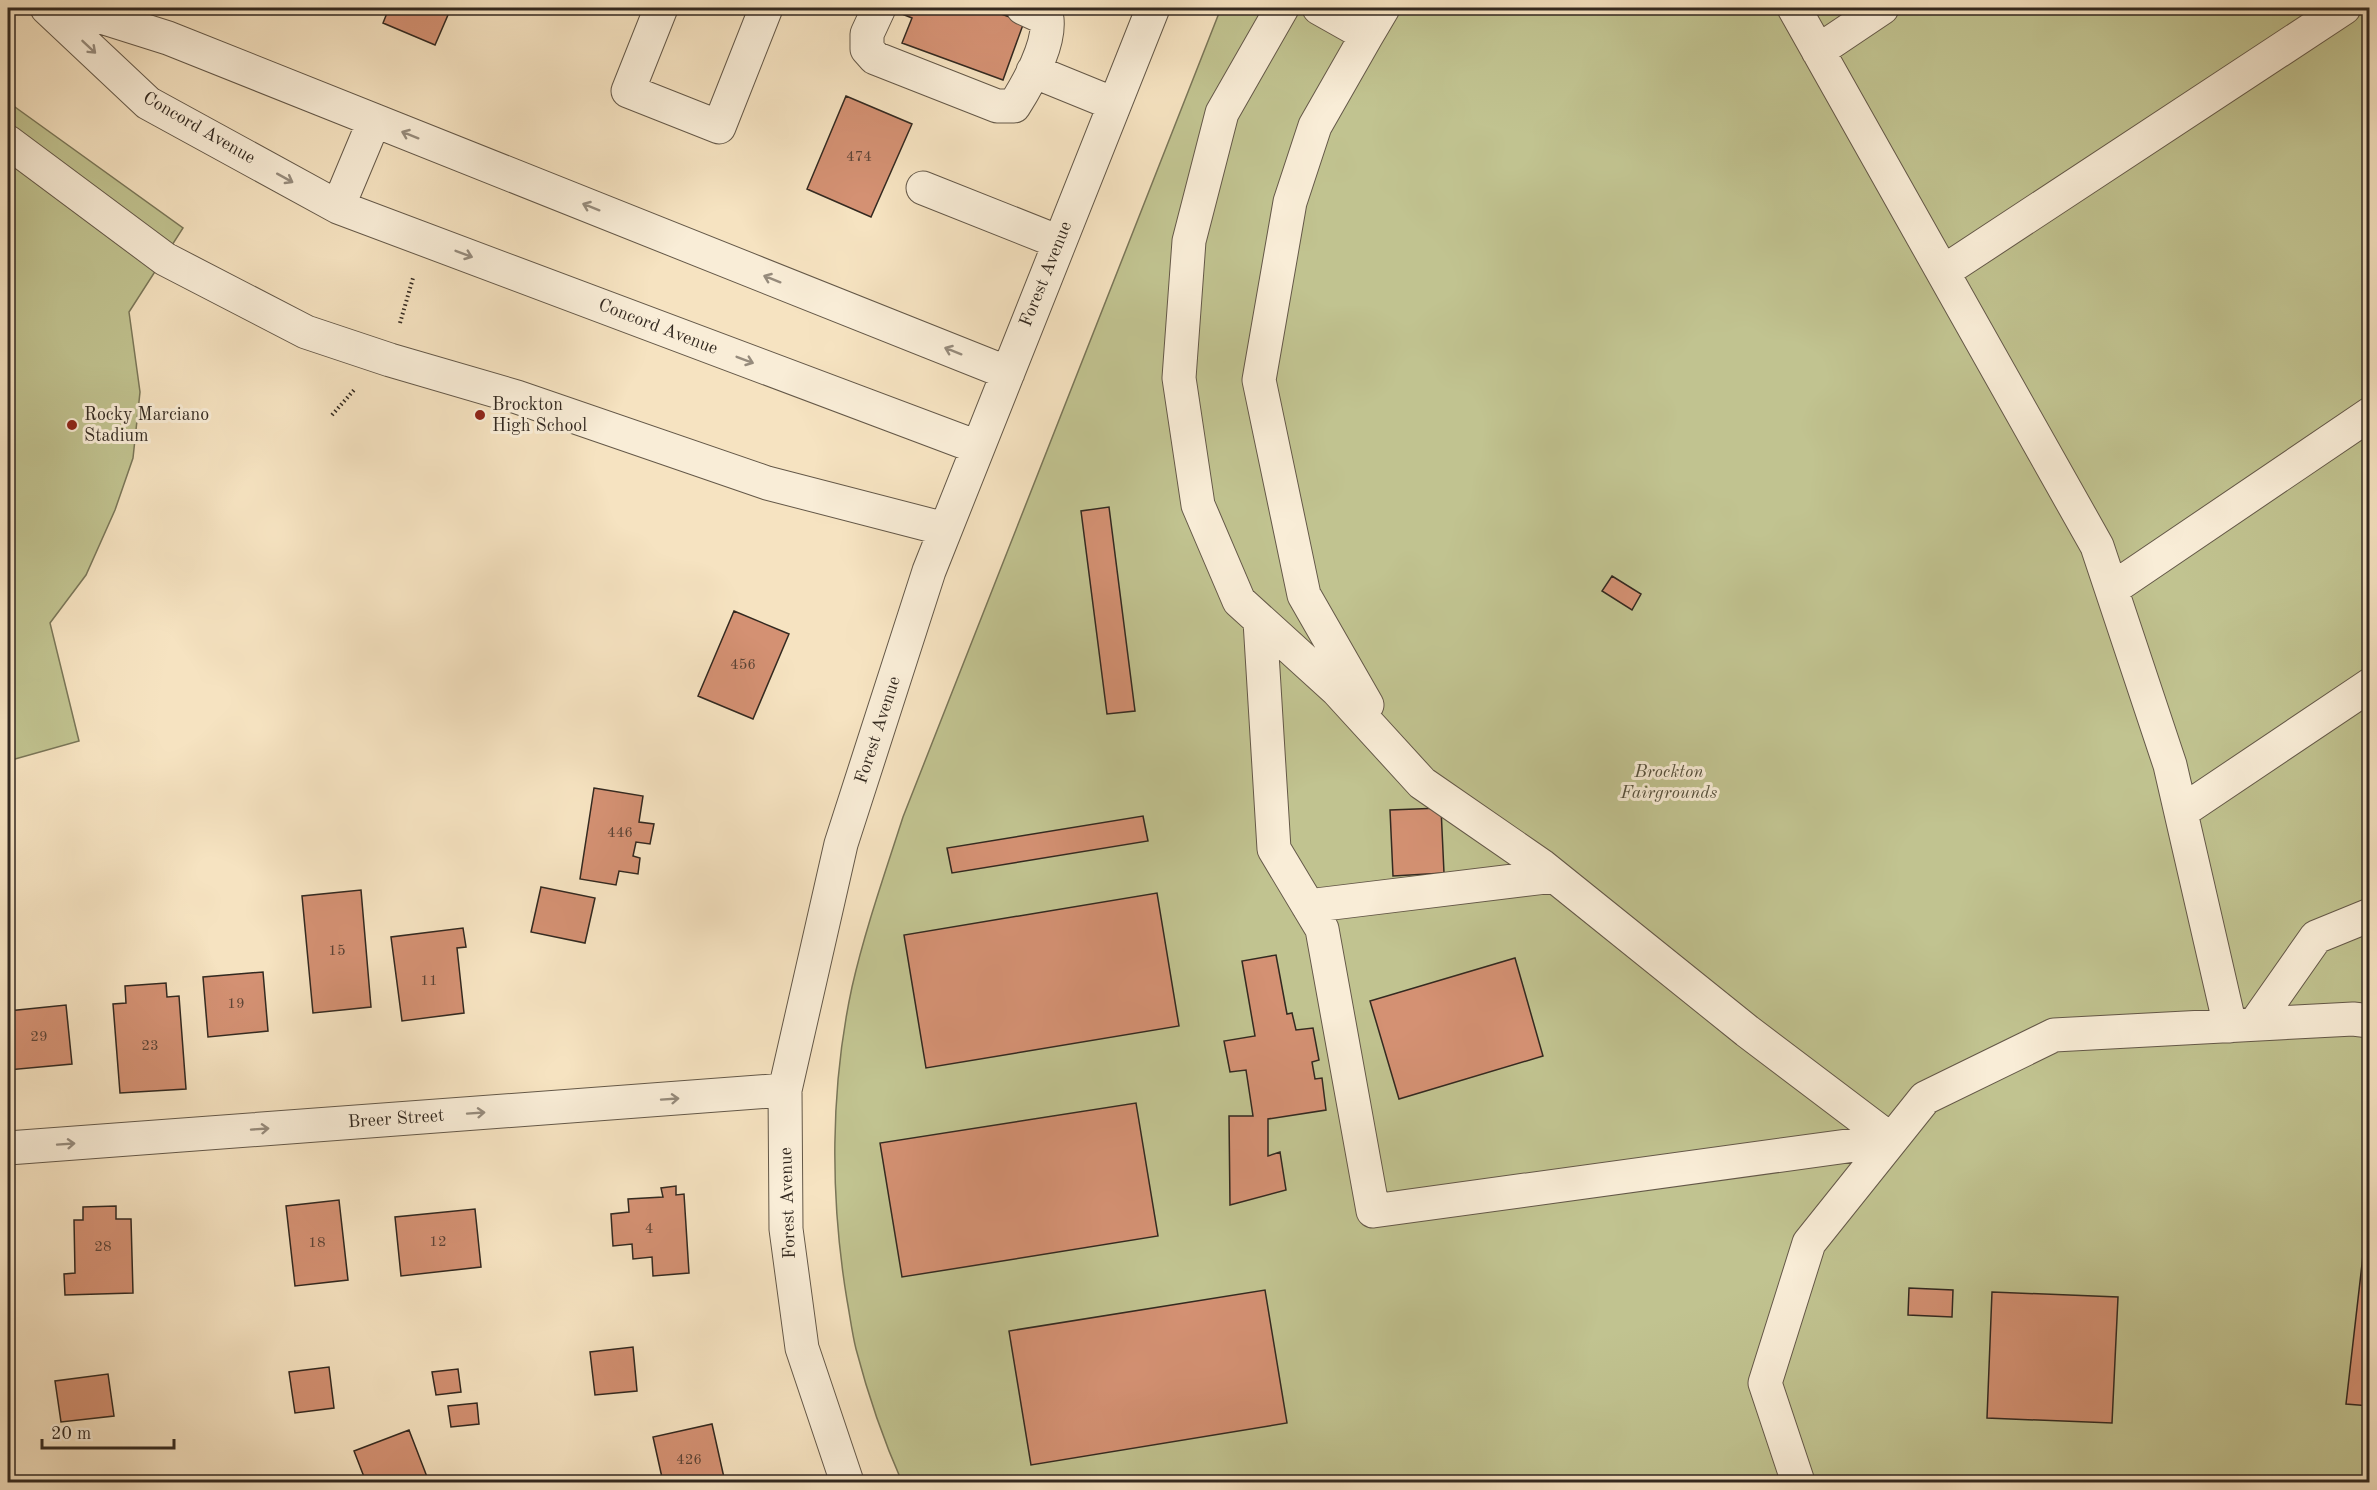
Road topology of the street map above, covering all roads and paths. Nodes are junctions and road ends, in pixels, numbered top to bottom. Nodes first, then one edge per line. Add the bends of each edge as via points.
1 (47, 8) edge
2 (73, 8) edge
3 (661, 8) edge
4 (766, 8) edge
5 (879, 8) edge
6 (1023, 8) edge
7 (1153, 8) edge
8 (1282, 8) edge
9 (1319, 8) edge
10 (1383, 8) edge
11 (1794, 8) edge
12 (1882, 8) edge
13 (2344, 8) edge
14 (1367, 35) junction
15 (1818, 51) junction
16 (1033, 71) junction
17 (1114, 104) junction
18 (374, 121) junction
19 (8, 142) edge
20 (923, 188) dead end
21 (338, 207) junction
22 (1059, 242) junction
23 (1943, 272) junction
24 (1008, 373) junction
25 (2370, 414) edge
26 (977, 447) junction
27 (945, 529) junction
28 (2112, 589) junction
29 (1260, 621) junction
30 (2370, 685) edge
31 (1394, 753) junction
32 (2181, 812) junction
33 (1554, 876) junction
34 (1308, 906) junction
35 (2370, 915) edge
36 (2370, 1021) edge
37 (2243, 1025) junction
38 (785, 1090) junction
39 (1891, 1140) junction
40 (8, 1148) edge
41 (847, 1482) edge
42 (1798, 1482) edge

1 -> 21 street, Concord Avenue via 148,103
2 - 18 street via 168,38
3 - 4 street via 628,92 719,127
5 - 16 street via 867,34 867,50 875,58 997,106 1014,106
6 - 16 street via 1047,19 1048,32
7 - 17 street, Forest Avenue
8 - 29 street via 1222,113 1189,242 1179,378 1198,505 1239,601
9 - 14 street
10 - 14 street
11 - 15 street
12 - 15 street
13 - 23 street
14 - 31 street via 1315,126 1290,202 1259,380 1304,595
15 - 23 street
16 - 17 street
17 - 22 street, Forest Avenue
18 - 21 street
24 -> 18 street
19 - 27 street via 165,259 306,332 517,397 767,483
20 - 22 street
21 -> 26 street, Concord Avenue
22 - 24 street, Forest Avenue
23 - 28 street via 2097,546
24 - 26 street, Forest Avenue
25 - 28 street
26 - 27 street, Forest Avenue
27 - 38 street, Forest Avenue via 841,844
28 - 32 street via 2170,765
29 - 31 street via 1336,690
29 - 34 street via 1274,849
30 - 32 street
31 - 33 street via 1422,783
32 - 37 street
33 - 34 street
33 - 39 street
34 - 39 street via 1322,929 1372,1210
35 - 37 street via 2316,937
36 - 37 street
37 - 39 street via 2054,1035 1925,1098
40 -> 38 street, Breer Street
38 - 41 street, Forest Avenue via 786,1229 802,1348
39 - 42 street via 1809,1243 1765,1383

